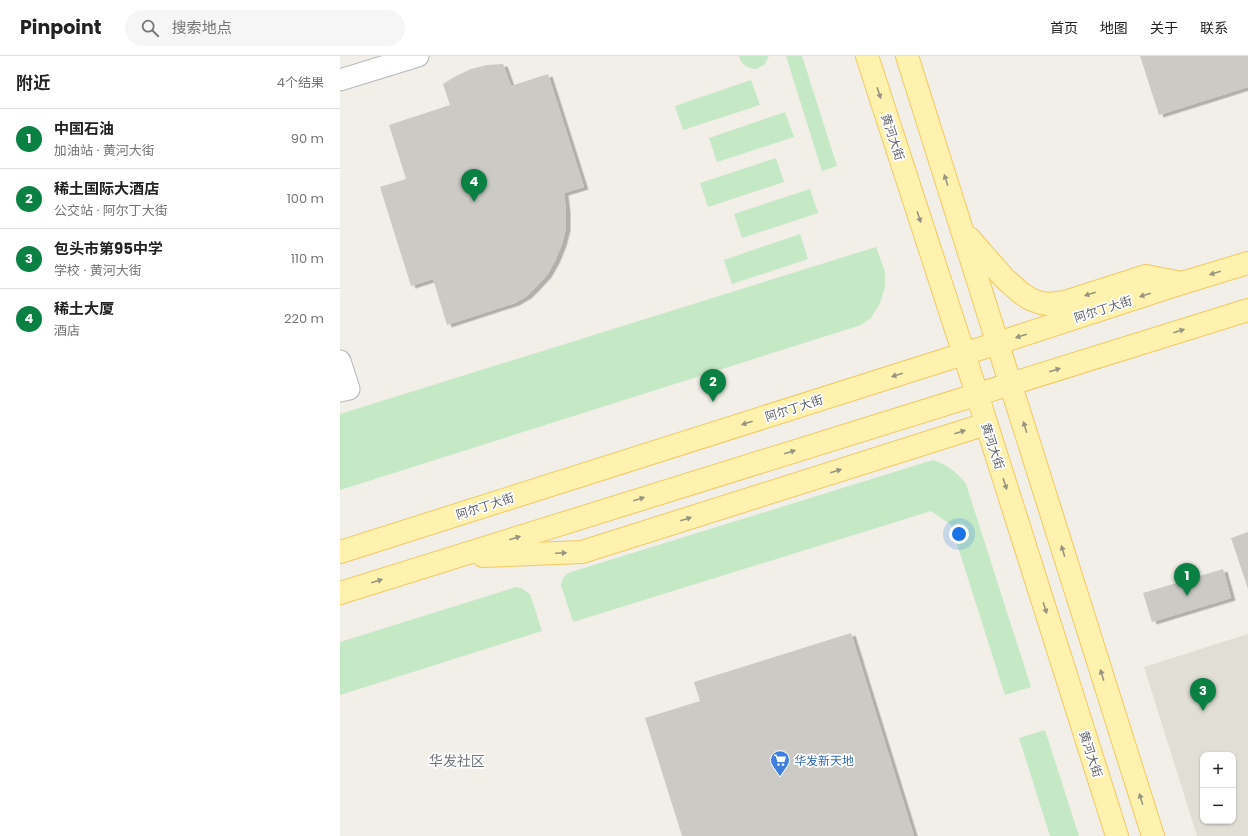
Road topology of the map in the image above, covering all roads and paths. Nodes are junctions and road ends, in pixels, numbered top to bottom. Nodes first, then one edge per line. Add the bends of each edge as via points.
1 (418, 56) edge
2 (867, 56) edge
3 (907, 56) edge
4 (340, 80) edge
5 (962, 230) junction
6 (1248, 263) edge
7 (1182, 283) junction
8 (1248, 310) edge
9 (998, 343) junction
10 (964, 354) junction
11 (340, 361) edge
12 (1011, 384) junction
13 (340, 391) edge
14 (977, 394) junction
15 (986, 424) junction
16 (340, 552) edge
17 (452, 558) junction
18 (340, 593) edge
19 (1117, 836) edge
20 (1153, 836) edge

1 - 4 street
2 -> 10 main road, 黄河大街
5 -> 3 main road
7 -> 5 main road via 1146,276 1065,302 1041,303 1021,293 1004,278
5 - 9 main road
6 -> 7 main road, 阿尔丁大街
7 -> 9 main road, 阿尔丁大街
12 -> 8 main road
9 - 10 main road, 阿尔丁大街
9 - 12 main road
10 - 14 main road, 黄河大街
10 -> 16 main road, 阿尔丁大街
11 - 13 street via 349,389
12 - 14 main road
20 -> 12 main road
14 - 15 main road, 黄河大街
17 -> 14 main road
17 -> 15 main road via 582,552
15 -> 19 main road, 黄河大街
18 -> 17 main road

